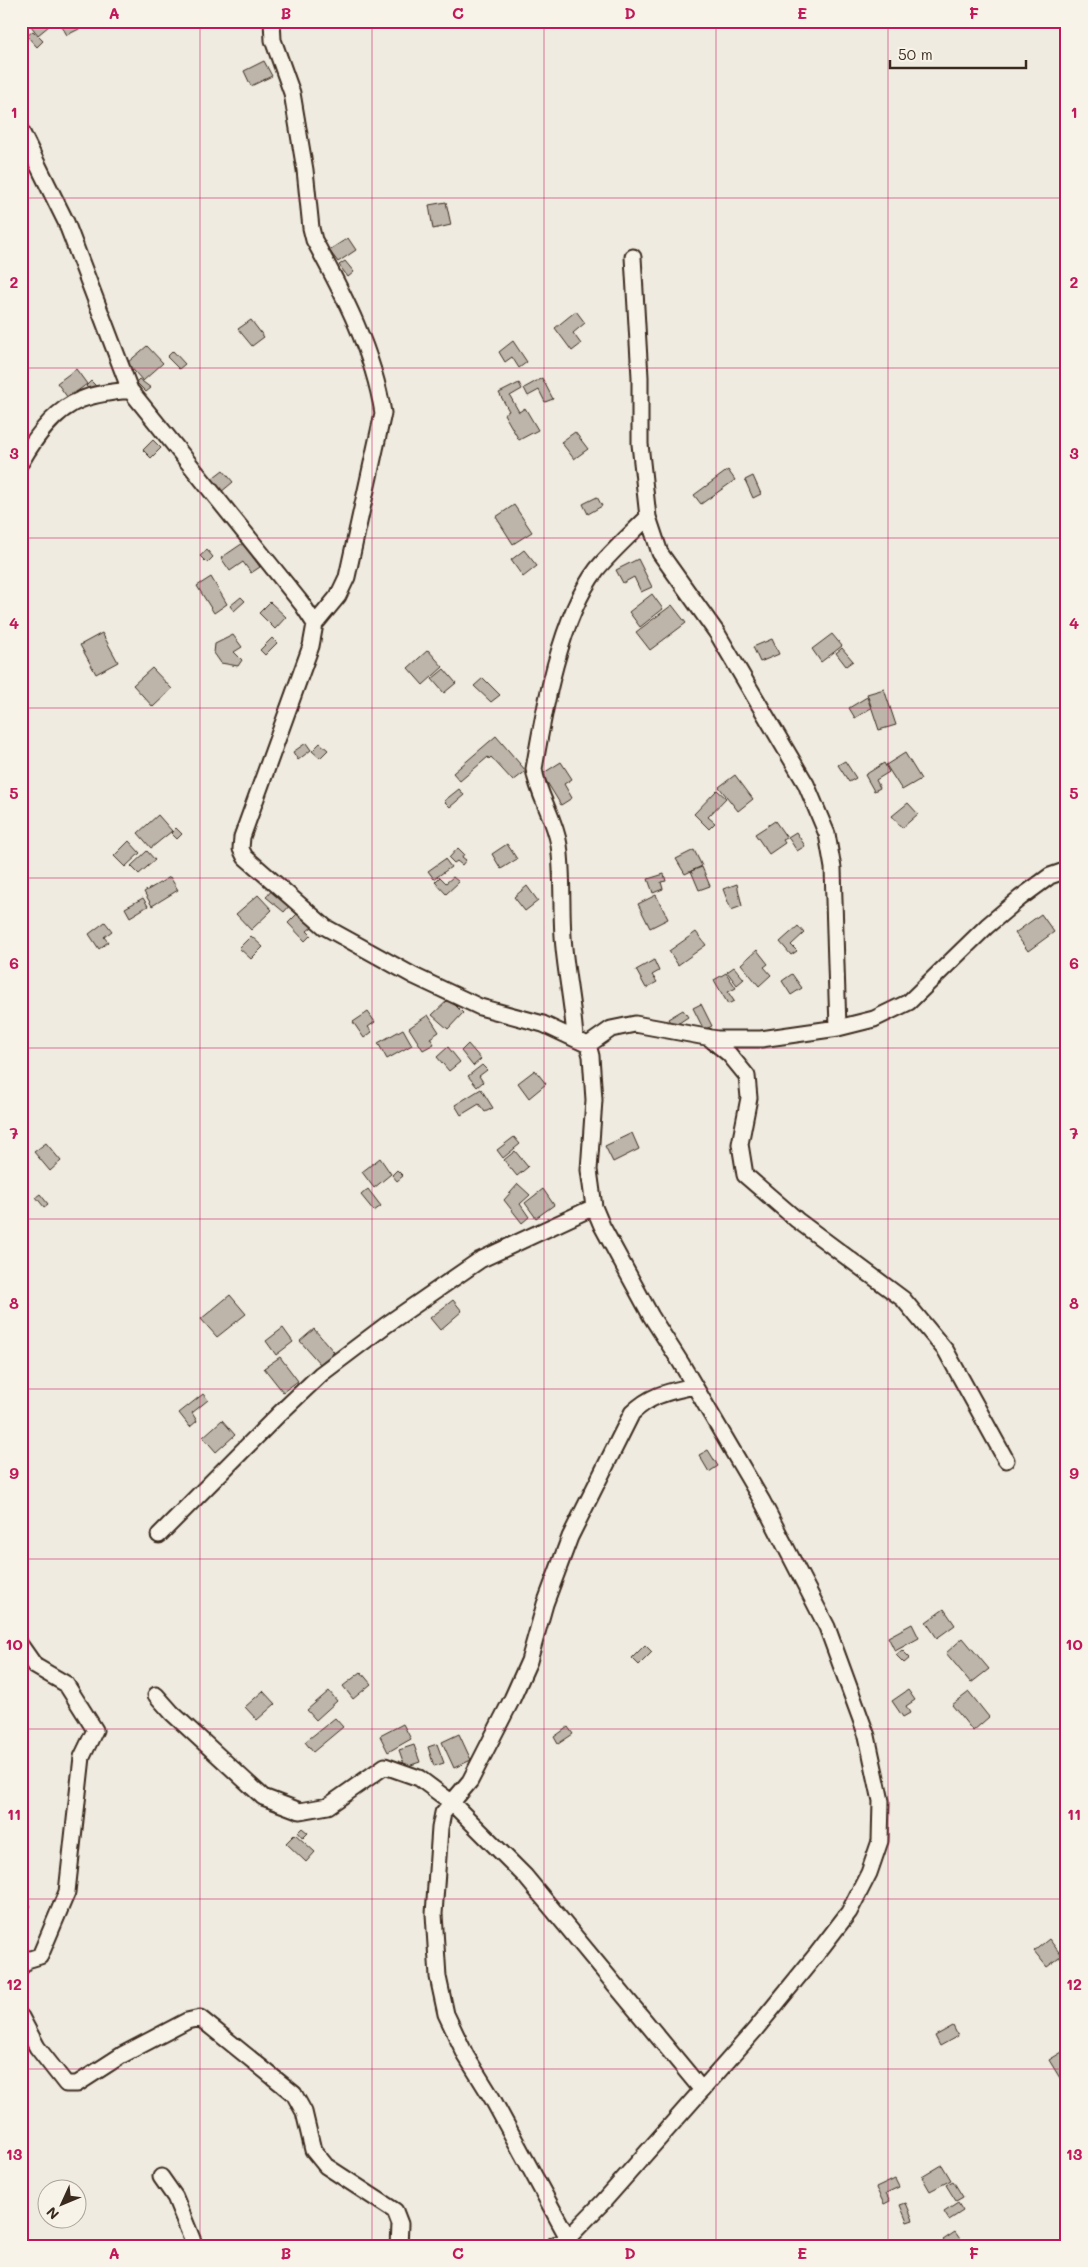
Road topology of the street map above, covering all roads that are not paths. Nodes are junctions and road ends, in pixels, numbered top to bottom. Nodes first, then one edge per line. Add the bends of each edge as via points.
1 (272, 21) edge
2 (21, 130) edge
3 (633, 257) dead end
4 (130, 390) junction
5 (21, 462) edge
6 (648, 517) junction
7 (315, 624) junction
8 (1067, 870) edge
9 (838, 1028) junction
10 (708, 1037) junction
11 (581, 1042) junction
12 (594, 1207) junction
13 (694, 1386) junction
14 (1006, 1460) dead end
15 (160, 1535) dead end
16 (21, 1646) edge
17 (156, 1696) dead end
18 (451, 1802) junction
19 (21, 1967) edge
20 (21, 2017) edge
21 (702, 2090) junction
22 (161, 2177) dead end
23 (568, 2238) junction
24 (196, 2246) edge
25 (400, 2246) edge
26 (554, 2246) edge

1 - 7 street via 273,40 292,93 314,240 357,325 376,380 383,413 347,577 338,596
2 - 4 street via 66,222
3 - 6 street via 640,377 640,444
4 - 5 street via 107,392 80,400 66,409 30,446
4 - 7 street
6 - 9 street via 660,553 717,633 806,784 827,834 834,868
6 - 11 street via 597,570 574,612 562,641 534,769 559,844 563,937
7 - 11 street via 311,646 242,837 241,849 245,857 325,927 480,1008 544,1024
8 - 9 street via 1050,876 1020,898 909,1002 874,1019
9 - 10 street via 761,1039
10 - 11 street via 635,1024 611,1029
10 - 14 street via 729,1054 747,1076 749,1098 740,1144 745,1175 797,1220 903,1299 946,1352
11 - 12 street via 591,1056 594,1100 589,1170
12 - 13 street via 651,1316
12 - 15 street via 480,1260 386,1324 278,1414
13 - 18 street via 656,1394 632,1413 570,1537 529,1661 512,1699 470,1781
13 - 21 street via 762,1501 827,1627 867,1736 881,1800 880,1841 869,1873 849,1912 754,2031
16 - 19 street via 35,1666 66,1684 95,1730 82,1757 67,1892 40,1956 27,1960
17 - 18 street via 263,1797 300,1811 328,1806 385,1766 419,1778
18 - 21 street via 525,1876
18 - 23 street via 443,1813 440,1828 434,1914 438,1977 446,2014 466,2056
20 - 25 street via 37,2047 66,2084 78,2084 122,2055 187,2021 200,2018 294,2094 304,2112 313,2150 326,2166 395,2211 400,2224
21 - 23 street
22 - 24 street via 175,2197
23 - 26 street

